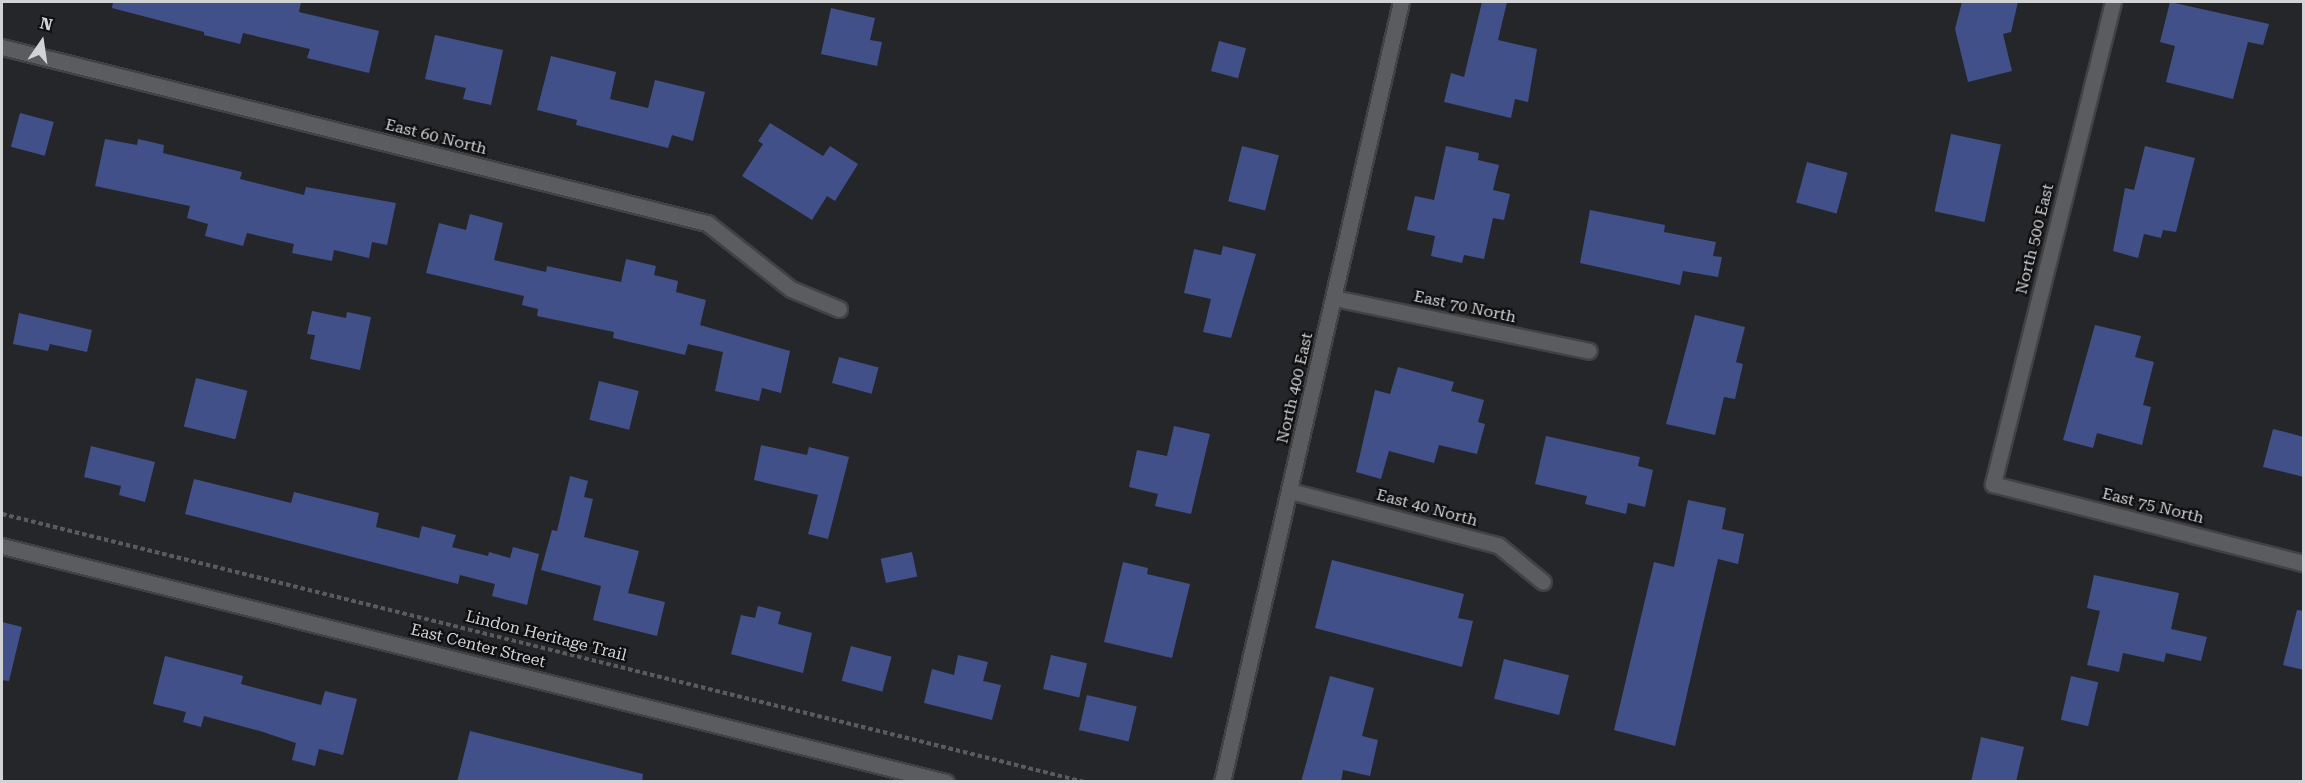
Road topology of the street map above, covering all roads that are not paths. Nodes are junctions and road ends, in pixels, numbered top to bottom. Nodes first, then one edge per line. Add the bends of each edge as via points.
1 (1401, 2) edge
2 (2113, 2) edge
3 (2, 47) edge
4 (1334, 298) junction
5 (839, 309) dead end
6 (1589, 351) dead end
7 (1993, 484) joint
8 (1290, 491) junction
9 (2, 546) edge
10 (2304, 563) edge
11 (1543, 582) dead end
12 (946, 782) edge
13 (1222, 782) edge

1 - 4 street, North 400 East
2 - 7 street, North 500 East
3 - 5 street, East 60 North via 707,223 791,289
4 - 6 street, East 70 North
4 - 8 street, North 400 East
7 - 10 street, East 75 North
8 - 11 street, East 40 North via 1498,545
8 - 13 street, North 400 East
9 - 12 street, East Center Street

